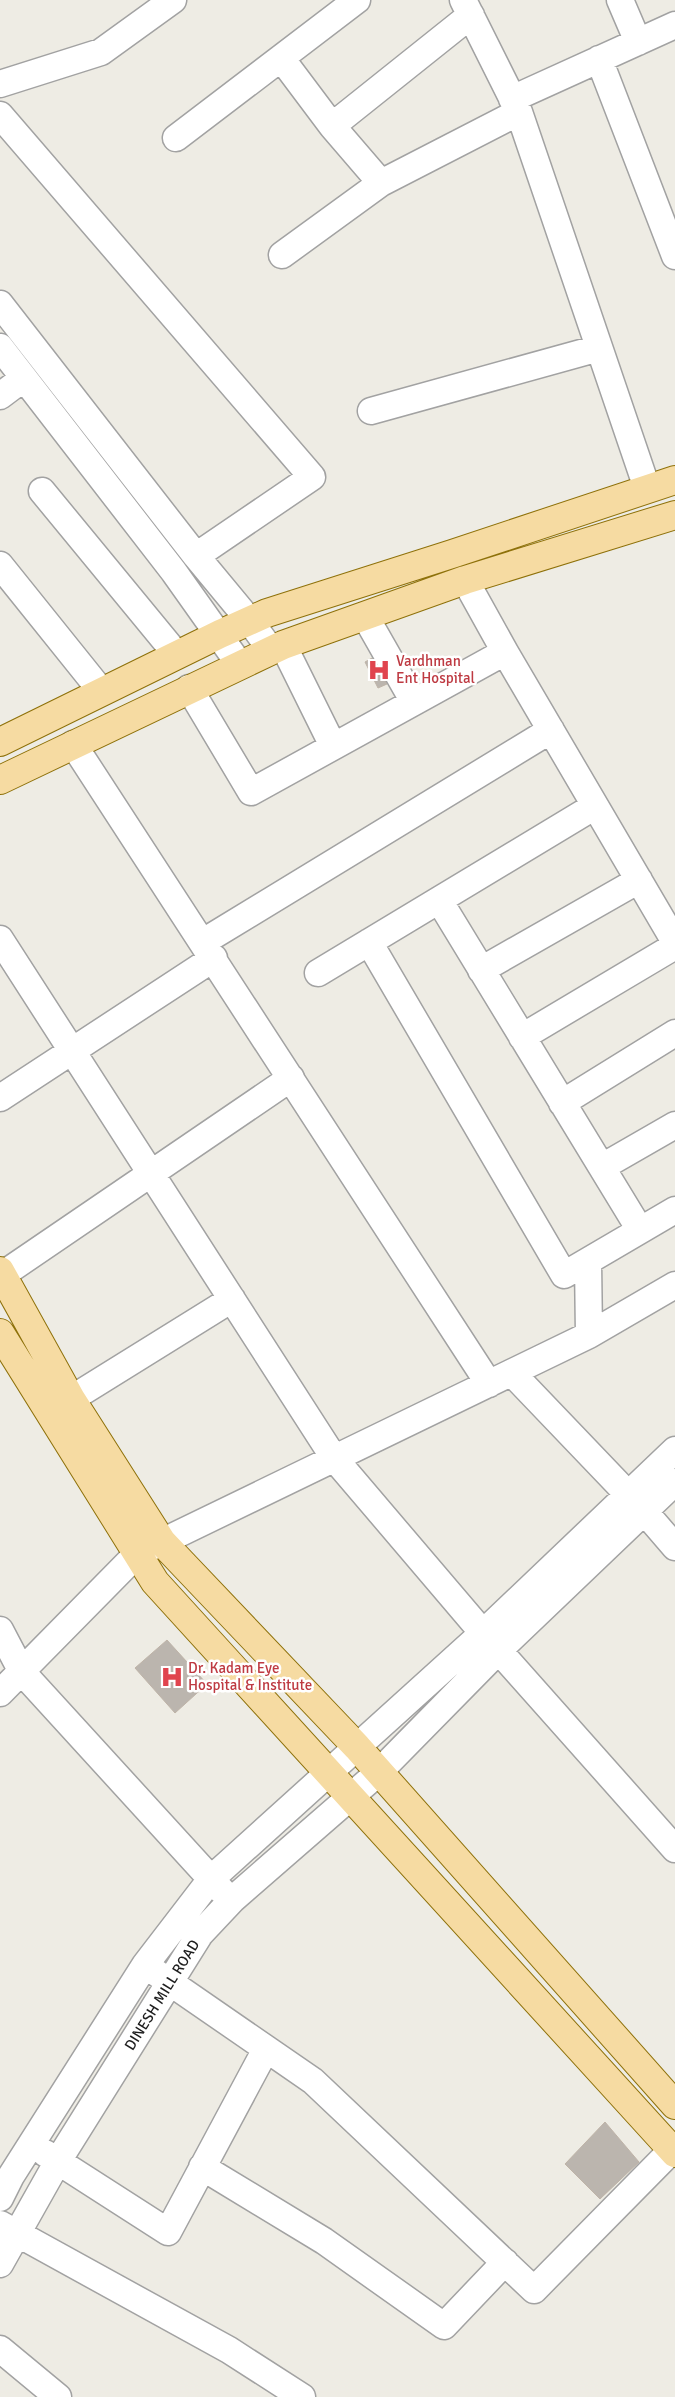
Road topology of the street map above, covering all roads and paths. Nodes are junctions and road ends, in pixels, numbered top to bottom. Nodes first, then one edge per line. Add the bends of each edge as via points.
1 (173, 0) edge
2 (357, 0) edge
3 (620, 0) edge
4 (467, 8) edge
5 (675, 25) edge
6 (638, 42) junction
7 (281, 58) junction
8 (599, 59) junction
9 (0, 84) edge
10 (516, 106) junction
11 (0, 115) edge
12 (332, 126) junction
13 (176, 138) dead end
14 (381, 183) junction
15 (282, 255) dead end
16 (675, 256) edge
17 (0, 304) edge
18 (0, 347) edge
19 (599, 348) junction
20 (24, 378) junction
21 (0, 396) edge
22 (371, 412) dead end
23 (675, 480) edge
24 (647, 488) junction
25 (42, 491) dead end
26 (675, 515) edge
27 (196, 556) junction
28 (0, 565) edge
29 (466, 580) junction
30 (365, 616) junction
31 (249, 620) junction
32 (220, 634) junction
33 (277, 648) junction
34 (505, 652) junction
35 (177, 655) junction
36 (240, 665) junction
37 (189, 688) junction
38 (102, 692) junction
39 (414, 702) junction
40 (551, 730) junction
41 (0, 742) edge
42 (73, 744) junction
43 (333, 746) junction
44 (0, 780) edge
45 (595, 806) junction
46 (639, 880) junction
47 (438, 900) junction
48 (0, 939) edge
49 (369, 942) junction
50 (675, 944) edge
51 (208, 950) junction
52 (481, 970) junction
53 (318, 973) dead end
54 (675, 1033) edge
55 (522, 1037) junction
56 (71, 1049) junction
57 (291, 1078) junction
58 (0, 1098) edge
59 (562, 1103) junction
60 (675, 1125) edge
61 (602, 1167) junction
62 (150, 1173) junction
63 (675, 1210) edge
64 (640, 1230) junction
65 (588, 1261) junction
66 (1, 1273) edge
67 (675, 1285) edge
68 (232, 1299) junction
69 (0, 1333) edge
70 (589, 1335) junction
71 (512, 1373) junction
72 (488, 1384) junction
73 (71, 1399) junction
74 (675, 1450) edge
75 (334, 1458) junction
76 (675, 1482) edge
77 (636, 1504) junction
78 (162, 1542) junction
79 (675, 1547) edge
80 (137, 1554) junction
81 (0, 1630) edge
82 (491, 1642) junction
83 (22, 1672) junction
84 (0, 1693) edge
85 (357, 1747) junction
86 (379, 1772) junction
87 (329, 1773) junction
88 (350, 1796) junction
89 (675, 1849) edge
90 (211, 1879) junction
91 (232, 1900) junction
92 (145, 1965) junction
93 (170, 1982) junction
94 (266, 2049) junction
95 (675, 2105) edge
96 (32, 2145) junction
97 (674, 2150) edge
98 (58, 2161) junction
99 (202, 2167) junction
100 (4, 2180) edge
101 (39, 2197) junction
102 (9, 2229) edge
103 (505, 2262) junction
104 (0, 2264) edge
105 (0, 2349) edge
106 (58, 2397) edge
107 (302, 2397) edge

1 - 9 street via 101,52
2 - 7 street
3 - 6 street
4 - 10 street
4 - 12 street
5 - 6 street
6 - 8 street
7 - 12 street
7 - 13 street
8 - 10 street
8 - 16 street
10 - 14 street
10 - 19 street
11 - 27 street via 312,477
12 - 14 street
14 - 15 street
17 - 27 street
18 - 20 street
19 - 22 street
19 - 24 street
20 - 21 street
20 - 32 street
23 - 24 main road
24 - 31 main road
25 - 35 street
26 - 29 main road
27 - 31 street
28 - 38 street
29 - 30 main road
29 - 34 street
30 - 33 main road
30 - 39 street
31 - 32 main road
31 - 33 street
32 - 35 main road
32 - 36 street
33 - 36 main road
33 - 43 street
34 - 39 street
34 - 40 street
35 - 38 main road
36 - 37 main road
37 - 42 main road
37 - 43 street via 251,792
38 - 41 main road
39 - 43 street
40 - 45 street
40 - 51 street
42 - 44 main road
42 - 51 street
45 - 46 street
45 - 47 street
46 - 50 street
46 - 52 street
47 - 49 street
47 - 52 street
48 - 56 street
49 - 53 street
49 - 65 street via 564,1275
50 - 55 street
51 - 56 street
51 - 57 street
52 - 55 street
54 - 59 street
55 - 59 street
56 - 58 street
56 - 62 street
57 - 62 street
57 - 72 street
59 - 61 street
60 - 61 street
61 - 64 street
62 - 66 street
62 - 68 street
63 - 64 street
64 - 65 street
65 - 70 street
66 - 73 main road
67 - 70 street
68 - 73 street
68 - 75 street
69 - 80 main road
70 - 71 street
71 - 72 street
71 - 77 street
72 - 75 street
73 - 78 main road
74 - 77 street
75 - 78 street
75 - 82 street
76 - 77 street
77 - 79 street
77 - 82 street
78 - 80 street
78 - 85 main road
80 - 83 street
80 - 87 main road via 156,1582
81 - 83 street
82 - 85 street, DINESH MILL ROAD
82 - 86 street, DINESH MILL ROAD
82 - 89 street
83 - 84 street
83 - 90 street
85 - 86 main road
85 - 87 street, DINESH MILL ROAD
86 - 88 street, DINESH MILL ROAD
86 - 95 main road
87 - 88 main road
87 - 90 street, DINESH MILL ROAD
88 - 91 street, DINESH MILL ROAD
88 - 97 main road
90 - 91 street
90 - 92 street, DINESH MILL ROAD
91 - 93 street, DINESH MILL ROAD via 200,1934
92 - 93 street
92 - 96 street, DINESH MILL ROAD
93 - 94 street
93 - 98 street, DINESH MILL ROAD
94 - 99 street
94 - 103 street via 313,2082
96 - 98 street
96 - 100 street, DINESH MILL ROAD
97 - 103 street via 534,2290
98 - 99 street via 168,2232
98 - 101 street, DINESH MILL ROAD
99 - 103 street via 324,2241 444,2326
100 - 101 street
101 - 102 street, DINESH MILL ROAD
102 - 104 street, DINESH MILL ROAD
102 - 107 street via 229,2350
105 - 106 street

